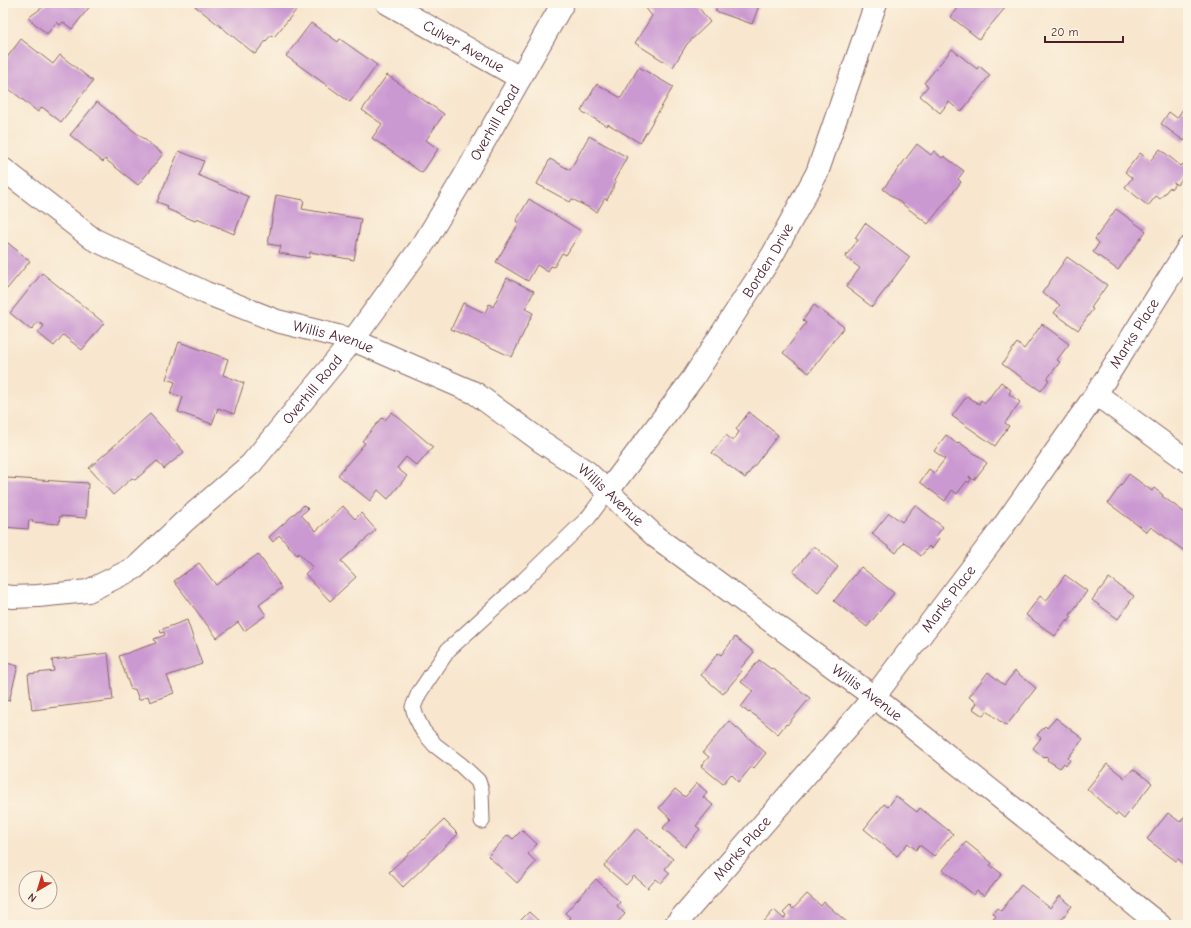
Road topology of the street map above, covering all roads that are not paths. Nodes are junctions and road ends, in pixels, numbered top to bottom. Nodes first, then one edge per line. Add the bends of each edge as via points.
1 (387, 3) edge
2 (563, 3) edge
3 (876, 3) edge
4 (520, 78) junction
5 (3, 169) edge
6 (1188, 248) edge
7 (353, 340) junction
8 (1096, 394) junction
9 (1188, 461) edge
10 (608, 491) junction
11 (3, 596) edge
12 (874, 697) junction
13 (482, 821) dead end
14 (676, 925) edge
15 (1160, 925) edge

1 - 4 street, Culver Avenue
2 - 4 street, Overhill Road
3 - 10 street, Borden Drive via 817,173 776,248 693,378
4 - 7 street, Overhill Road via 424,243
5 - 7 street, Willis Avenue via 93,239 206,293 256,313 277,321
6 - 8 street, Marks Place
7 - 10 street, Willis Avenue via 475,393 588,472
7 - 11 street, Overhill Road via 251,464 135,568 88,591
8 - 9 street
8 - 12 street, Marks Place via 1002,528
10 - 12 street, Willis Avenue via 656,537
10 - 13 lane via 588,518 448,650 418,693 414,707 423,731 435,745 478,781
12 - 14 street, Marks Place
12 - 15 street, Willis Avenue

